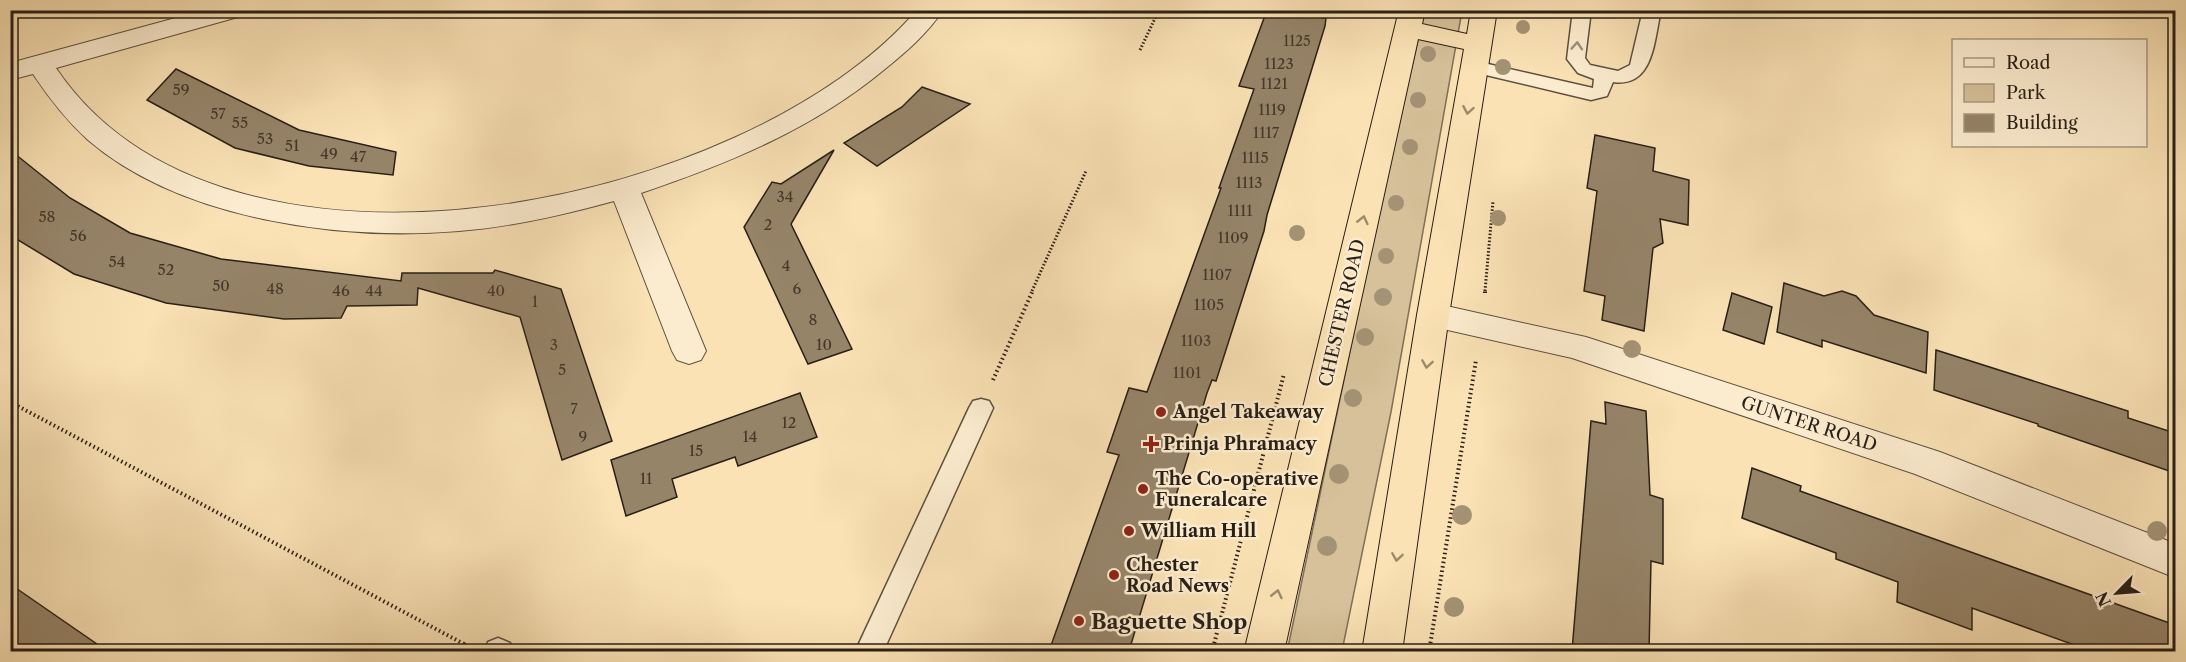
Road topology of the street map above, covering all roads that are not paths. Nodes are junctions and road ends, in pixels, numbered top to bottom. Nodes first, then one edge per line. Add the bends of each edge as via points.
1 (236, 10) edge
2 (931, 10) edge
3 (1484, 10) edge
4 (1582, 10) edge
5 (1652, 10) edge
6 (1409, 20) edge
7 (1477, 55) junction
8 (40, 64) junction
9 (10, 72) edge
10 (1602, 74) junction
11 (625, 190) junction
12 (1433, 315) junction
13 (689, 351) dead end
14 (981, 408) road end
15 (2175, 561) edge
16 (869, 651) edge
17 (1264, 651) edge
18 (1382, 651) edge

1 - 8 street
2 - 11 street via 891,52 792,122 729,152
3 - 7 highway
10 -> 4 lane via 1584,69 1576,59
5 - 10 lane via 1639,67 1618,78
6 - 7 highway
17 -> 6 highway, CHESTER ROAD
7 - 10 lane via 1509,73 1591,94 1600,92 1604,85
7 -> 12 highway
8 - 9 street
8 - 11 street via 52,84 101,137 142,164 193,189 272,211 344,221 418,224 490,219
11 - 13 street
12 - 15 street, GUNTER ROAD via 1586,350 1927,463
12 -> 18 highway
14 - 16 lane

